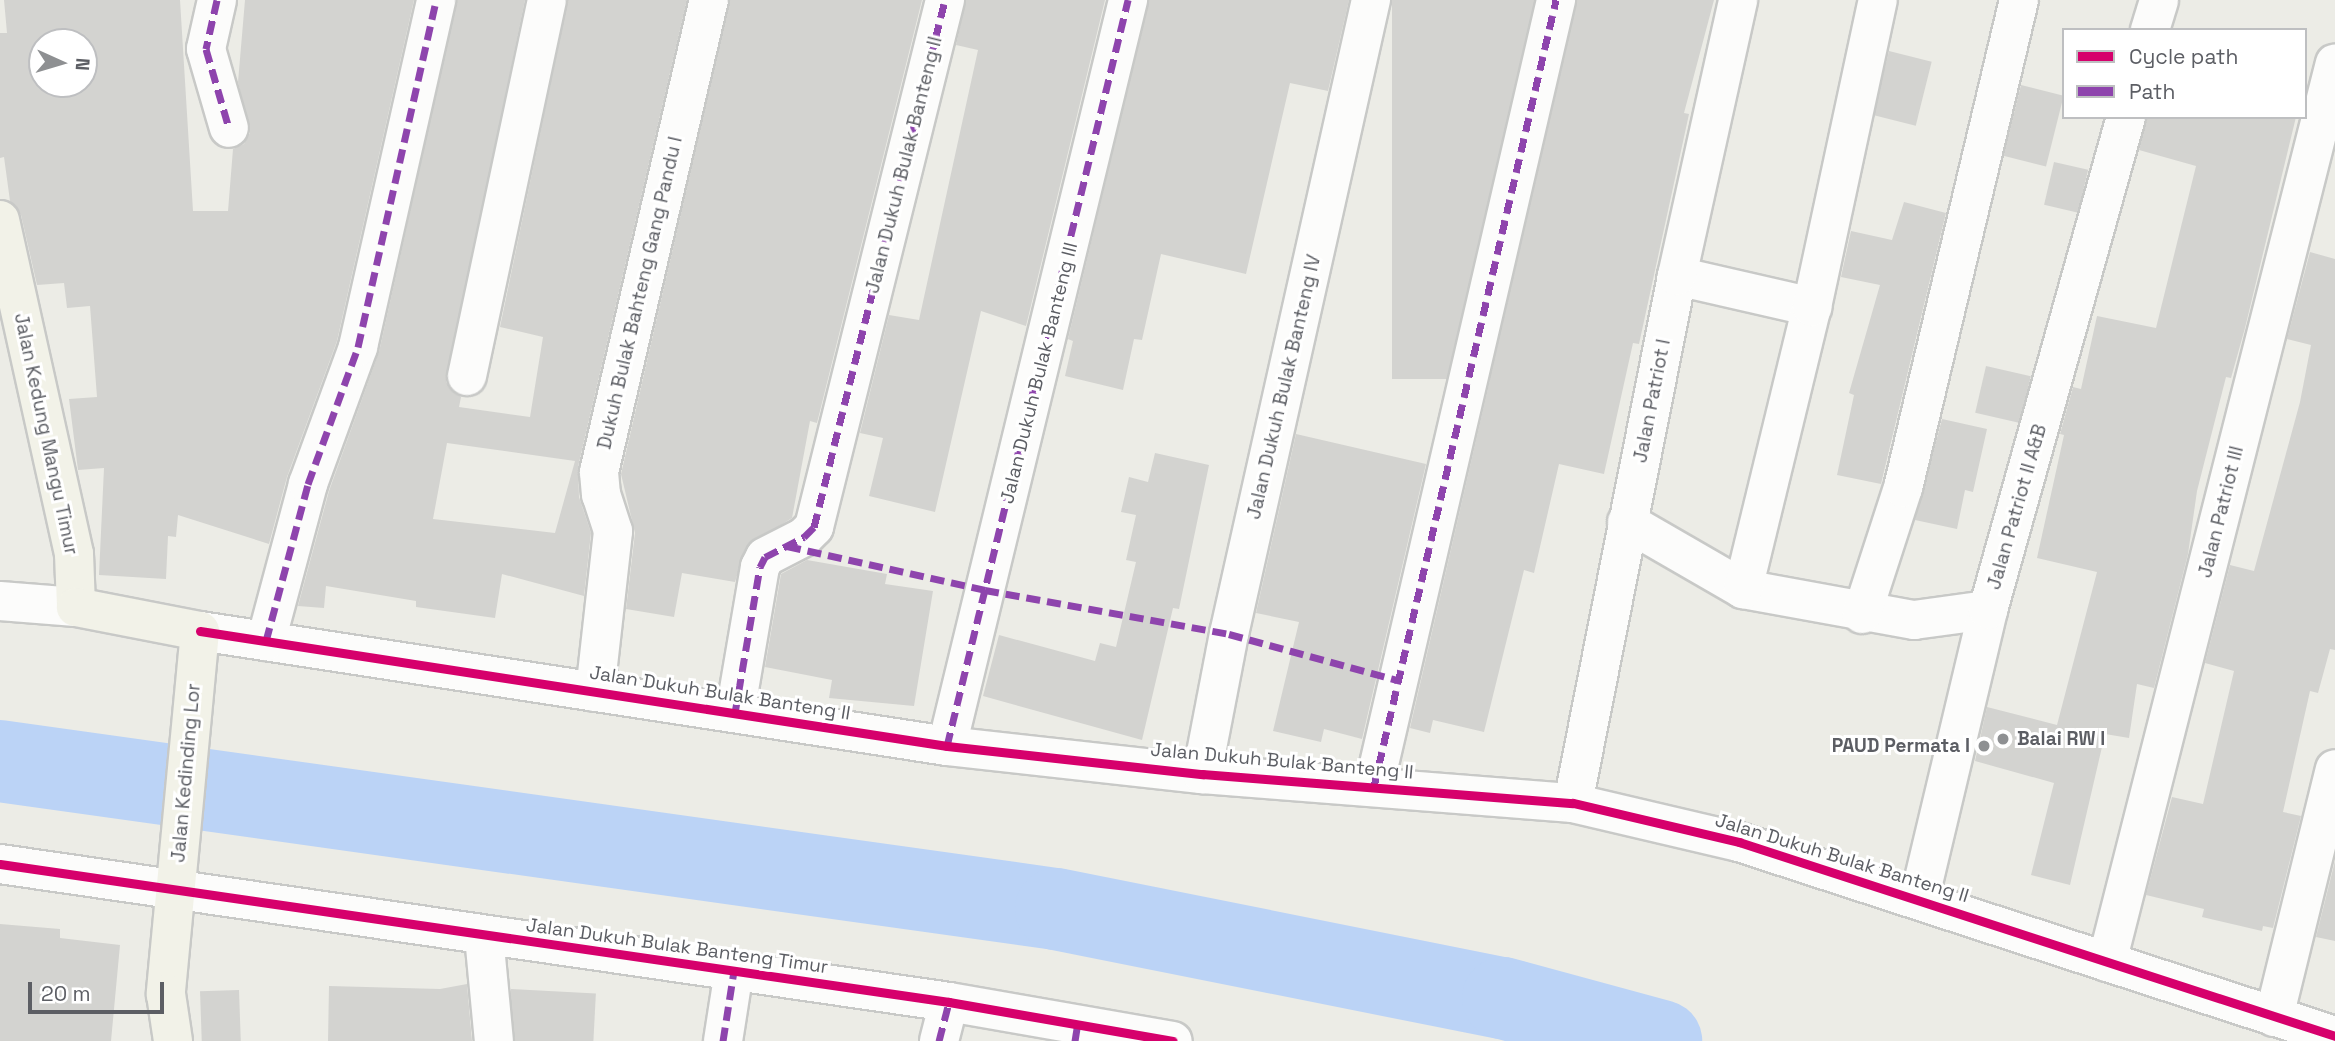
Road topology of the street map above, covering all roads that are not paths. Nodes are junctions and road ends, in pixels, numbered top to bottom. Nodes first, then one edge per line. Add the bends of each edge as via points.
1 (217, 0) edge
2 (436, 0) edge
3 (547, 0) edge
4 (709, 0) edge
5 (945, 0) edge
6 (1128, 0) edge
7 (1371, 0) edge
8 (1556, 0) edge
9 (1738, 0) edge
10 (1878, 0) edge
11 (2019, 0) edge
12 (2159, 0) edge
13 (2151, 28) edge
14 (2335, 63) edge
15 (2125, 119) edge
16 (229, 128) dead end
17 (0, 220) edge
18 (1677, 276) junction
19 (1812, 307) junction
20 (467, 376) dead end
21 (1627, 522) junction
22 (1743, 589) junction
23 (0, 601) edge
24 (76, 607) junction
25 (1988, 610) junction
26 (1862, 614) junction
27 (200, 631) junction
28 (266, 640) junction
29 (594, 692) junction
30 (735, 713) junction
31 (947, 746) junction
32 (2335, 769) edge
33 (1202, 774) junction
34 (1374, 786) junction
35 (1573, 803) junction
36 (0, 864) edge
37 (176, 887) junction
38 (1919, 900) junction
39 (484, 936) junction
40 (2107, 962) junction
41 (734, 971) junction
42 (949, 1002) junction
43 (2274, 1017) junction
44 (1077, 1032) edge
45 (2335, 1036) edge
46 (173, 1041) edge
47 (494, 1041) edge
48 (723, 1041) edge
49 (939, 1041) edge
50 (1173, 1041) edge

1 - 16 street via 206,49
2 - 28 street via 358,347 309,484
3 - 20 street
4 - 29 street, Dukuh Bulak Bahteng Gang Pandu I via 599,471 601,495 613,531
5 - 30 street, Jalan Dukuh Bulak Banteng II via 814,527 765,557 760,567
6 - 31 street, Jalan Dukuh Bulak Banteng III
7 - 33 street, Jalan Dukuh Bulak Banteng IV
8 - 34 street
9 - 18 street, Jalan Patriot I
10 - 19 street
11 - 26 street via 1903,488
12 - 13 street
14 - 40 street, Jalan Patriot III
15 - 25 street, Jalan Patriot II A&B
17 - 24 main road, Jalan Kedung Mangu Timur via 74,554
18 - 19 street
18 - 21 street, Jalan Patriot I
19 - 22 street
21 - 22 street
21 - 35 street, Jalan Patriot I
22 - 26 street
23 - 24 street
24 - 27 main road
25 - 26 street via 1914,620
25 - 38 street, Jalan Patriot II A&B
27 - 28 street, Jalan Dukuh Bulak Banteng II
27 - 37 main road, Jalan Kedinding Lor
28 - 29 street, Jalan Dukuh Bulak Banteng II
29 - 30 street, Jalan Dukuh Bulak Banteng II
30 - 31 street, Jalan Dukuh Bulak Banteng II
31 - 33 street, Jalan Dukuh Bulak Banteng II
32 - 43 street
33 - 34 street, Jalan Dukuh Bulak Banteng II
34 - 35 street, Jalan Dukuh Bulak Banteng II
35 - 38 street, Jalan Dukuh Bulak Banteng II via 1739,842
36 - 37 street, Jalan Dukuh Bulak Banteng Timur
37 - 39 street, Jalan Dukuh Bulak Banteng Timur
37 - 46 main road, Jalan Kedinding Lor via 166,994
38 - 40 street, Jalan Dukuh Bulak Banteng II
39 - 41 street, Jalan Dukuh Bulak Banteng Timur
39 - 47 street
40 - 43 street, Jalan Dukuh Bulak Banteng II
41 - 42 street, Jalan Dukuh Bulak Banteng Timur
41 - 48 street
42 - 44 street, Jalan Dukuh Bulak Banteng Timur
42 - 49 street
43 - 45 street, Jalan Dukuh Bulak Banteng II
44 - 50 street, Jalan Dukuh Bulak Banteng Timur

